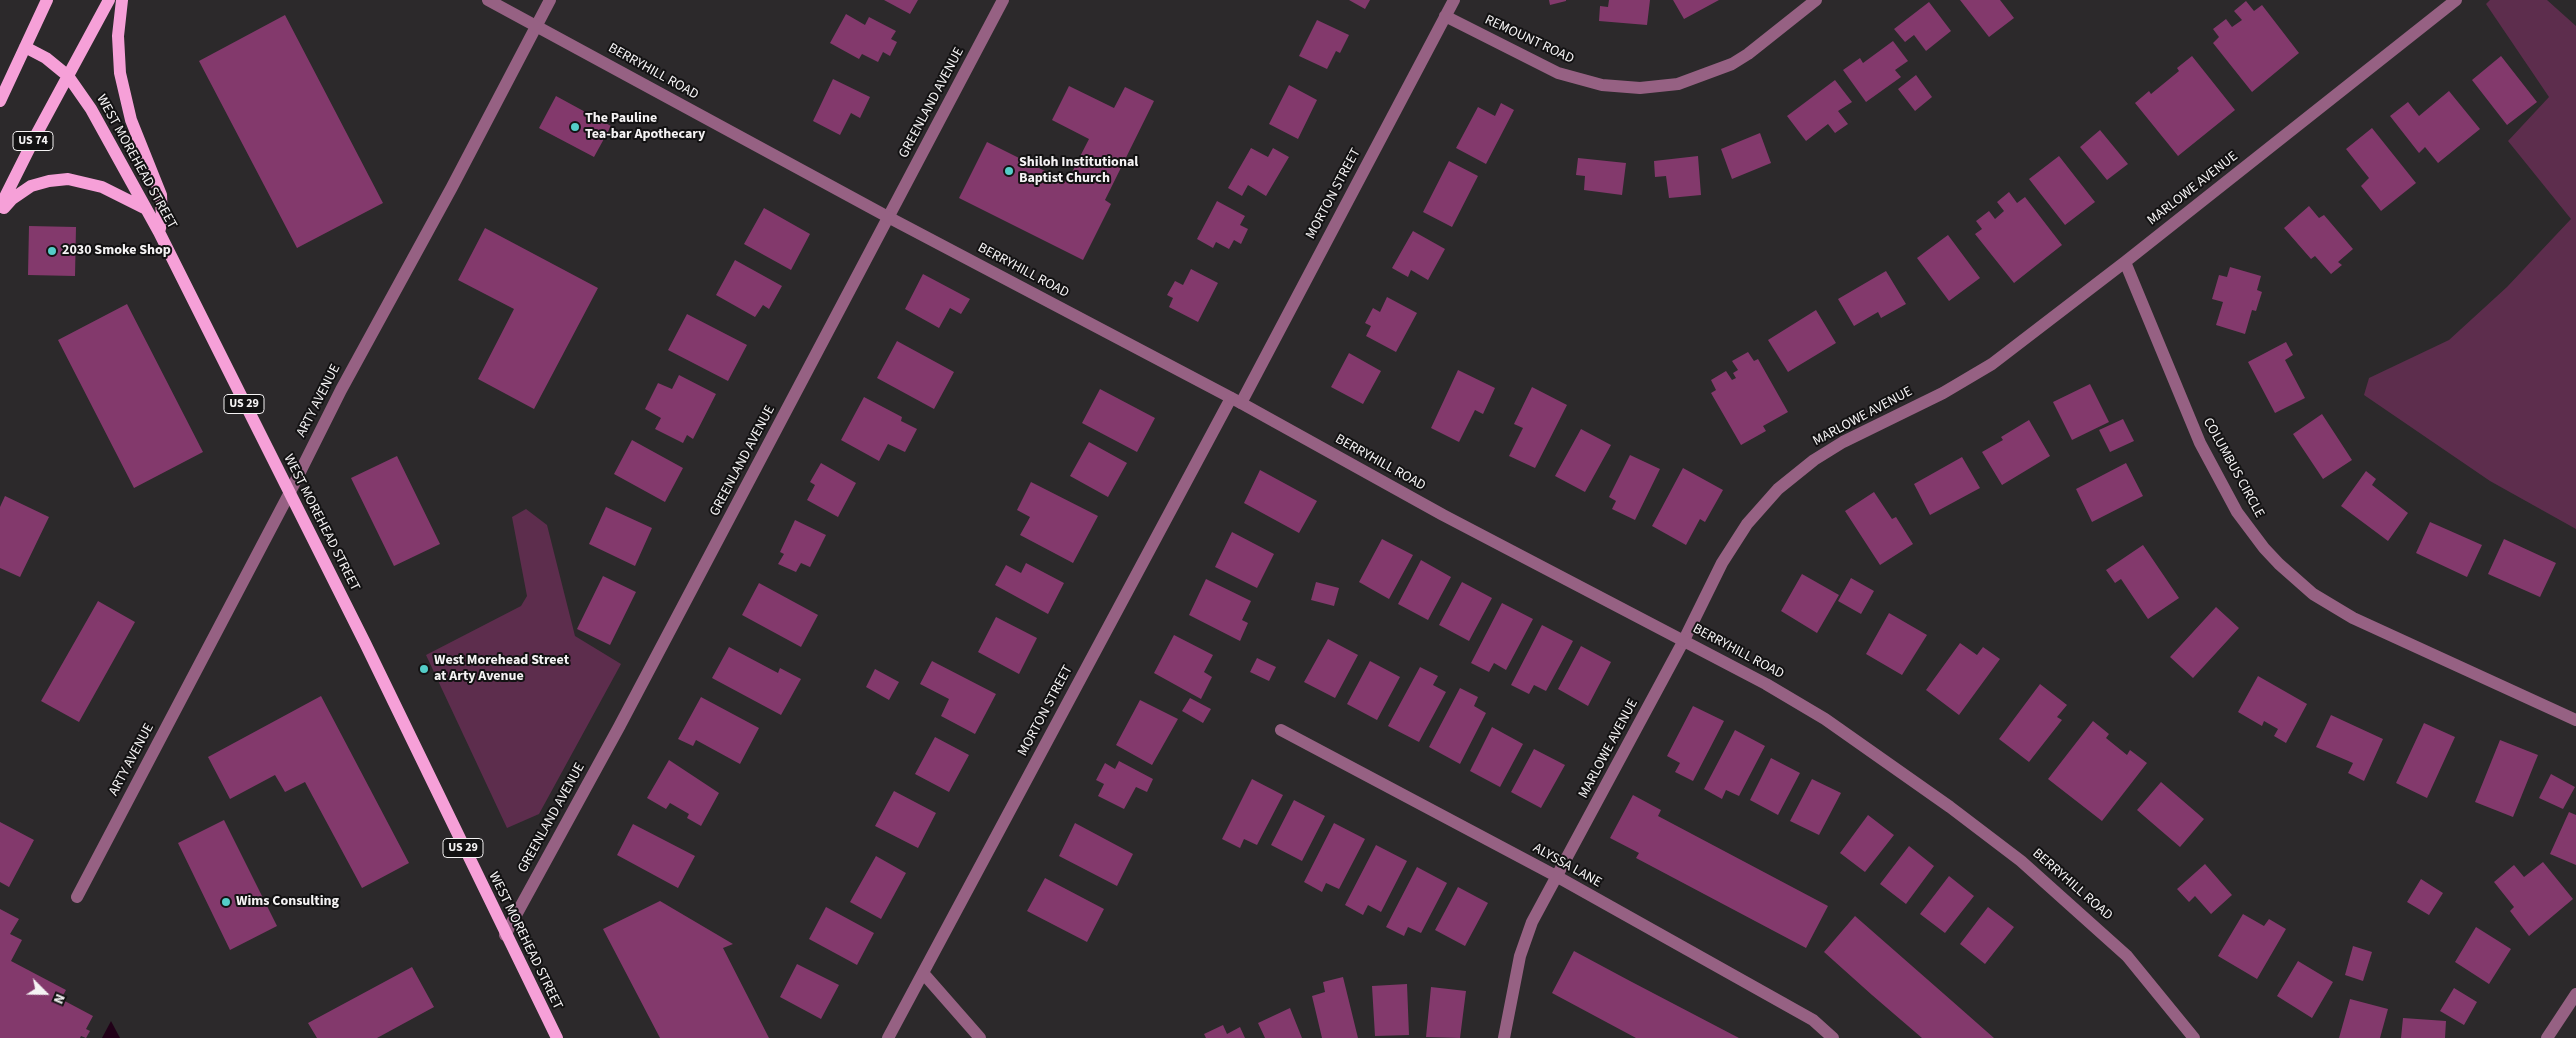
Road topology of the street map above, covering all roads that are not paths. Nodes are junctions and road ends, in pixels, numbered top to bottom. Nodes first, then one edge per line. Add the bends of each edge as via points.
1 (47, 0) edge
2 (108, 0) edge
3 (122, 0) edge
4 (488, 0) edge
5 (550, 0) edge
6 (1003, 0) edge
7 (1454, 0) edge
8 (1816, 0) edge
9 (2456, 0) edge
10 (1445, 16) junction
11 (536, 26) junction
12 (25, 47) junction
13 (68, 76) junction
14 (0, 101) edge
15 (0, 207) edge
16 (145, 209) junction
17 (0, 214) edge
18 (888, 218) junction
19 (159, 232) junction
20 (2126, 262) junction
21 (1236, 401) junction
22 (289, 494) junction
23 (1684, 640) junction
24 (2576, 720) edge
25 (1281, 730) dead end
26 (1556, 876) junction
27 (77, 897) dead end
28 (505, 935) junction
29 (923, 973) junction
30 (2576, 994) edge
31 (557, 1038) edge
32 (888, 1038) edge
33 (980, 1038) edge
34 (1504, 1038) edge
35 (1833, 1038) edge
36 (2194, 1038) edge
37 (2547, 1038) edge

1 - 12 main road
2 - 13 main road
3 - 19 main road via 118,36 120,72 131,120 161,195
4 - 11 street, BERRYHILL ROAD
5 - 11 street, ARTY AVENUE
6 - 18 street, GREENLAND AVENUE
7 - 10 street, MORTON STREET
8 - 10 street, REMOUNT ROAD via 1732,64 1678,84 1640,88 1602,85 1558,73
9 - 20 street, MARLOWE AVENUE
10 - 21 street, MORTON STREET
11 - 18 street, BERRYHILL ROAD
11 - 22 street, ARTY AVENUE via 341,390
12 - 13 main road, WEST MOREHEAD STREET / US 29 via 46,58
12 - 14 main road
13 - 15 main road, US 74
13 - 16 main road, WEST MOREHEAD STREET / US 29 via 91,109
16 - 17 main road via 102,187 68,178 32,186 12,199
16 - 19 main road, WEST MOREHEAD STREET / US 29
18 - 21 street, BERRYHILL ROAD
18 - 28 street, GREENLAND AVENUE via 619,727
19 - 22 main road, WEST MOREHEAD STREET / US 29
20 - 23 street, MARLOWE AVENUE via 1992,364 1943,393 1843,442 1778,489 1747,524 1722,562
20 - 24 street, COLUMBUS CIRCLE via 2200,442 2238,512 2279,564 2313,594 2352,618
21 - 23 street, BERRYHILL ROAD via 1443,515
21 - 29 street, MORTON STREET
22 - 27 street, ARTY AVENUE
22 - 28 main road, WEST MOREHEAD STREET / US 29 via 365,643
23 - 26 street, MARLOWE AVENUE
23 - 36 street, BERRYHILL ROAD via 1825,719 2022,861 2127,956
25 - 26 street, ALYSSA LANE
26 - 34 street, MARLOWE AVENUE via 1532,922 1520,956
26 - 35 street, ALYSSA LANE via 1813,1020
28 - 31 main road, WEST MOREHEAD STREET / US 29
29 - 32 street, MORTON STREET
29 - 33 street
30 - 37 street

